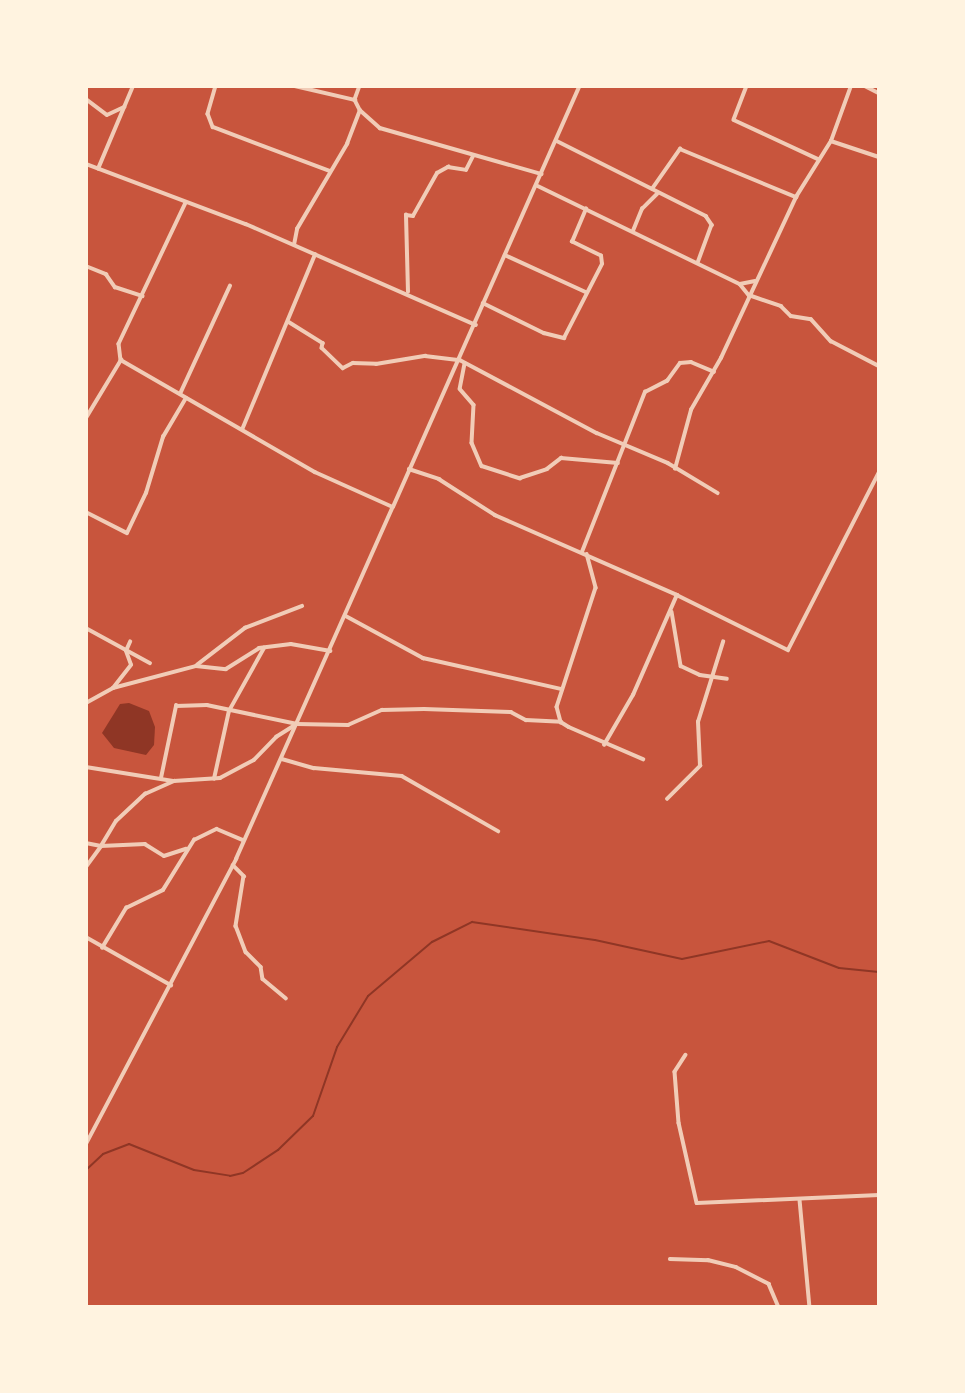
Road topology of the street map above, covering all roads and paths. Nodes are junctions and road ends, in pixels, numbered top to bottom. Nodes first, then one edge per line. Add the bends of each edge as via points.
1 (133, 86) edge
2 (216, 86) edge
3 (295, 86) edge
4 (360, 86) edge
5 (580, 86) edge
6 (747, 86) edge
7 (849, 86) edge
8 (865, 86) edge
9 (879, 93) edge
10 (86, 99) edge
11 (355, 100) junction
12 (124, 107) junction
13 (360, 110) junction
14 (557, 141) junction
15 (831, 141) junction
16 (473, 156) junction
17 (879, 157) edge
18 (818, 159) junction
19 (86, 164) edge
20 (98, 169) junction
21 (330, 171) junction
22 (543, 174) junction
23 (538, 186) junction
24 (652, 189) junction
25 (657, 194) junction
26 (796, 197) junction
27 (186, 203) junction
28 (586, 209) junction
29 (633, 231) junction
30 (295, 244) junction
31 (315, 254) junction
32 (505, 254) junction
33 (698, 263) junction
34 (86, 266) edge
35 (755, 281) junction
36 (740, 284) junction
37 (230, 286) dead end
38 (408, 292) junction
39 (586, 292) junction
40 (749, 295) junction
41 (143, 296) junction
42 (483, 303) junction
43 (289, 322) junction
44 (476, 325) junction
45 (121, 360) junction
46 (460, 360) junction
47 (464, 364) junction
48 (879, 366) edge
49 (714, 372) junction
50 (180, 394) junction
51 (186, 398) junction
52 (86, 418) edge
53 (242, 431) junction
54 (626, 446) junction
55 (618, 464) junction
56 (409, 469) junction
57 (675, 469) junction
58 (879, 472) edge
59 (718, 493) dead end
60 (393, 506) junction
61 (86, 512) edge
62 (585, 553) junction
63 (677, 595) junction
64 (302, 606) dead end
65 (671, 610) junction
66 (346, 616) junction
67 (86, 628) edge
68 (130, 642) dead end
69 (723, 642) dead end
70 (264, 647) junction
71 (126, 651) junction
72 (330, 651) junction
73 (150, 663) dead end
74 (196, 666) junction
75 (709, 677) junction
76 (727, 679) dead end
77 (113, 688) junction
78 (562, 689) junction
79 (86, 703) edge
80 (229, 711) junction
81 (561, 722) junction
82 (297, 724) junction
83 (604, 745) junction
84 (281, 759) junction
85 (643, 760) dead end
86 (86, 767) edge
87 (160, 778) junction
88 (214, 779) junction
89 (174, 781) junction
90 (667, 799) dead end
91 (498, 831) dead end
92 (243, 840) junction
93 (86, 844) edge
94 (101, 846) junction
95 (188, 848) junction
96 (233, 865) junction
97 (86, 867) edge
98 (86, 910) edge
99 (86, 916) edge
100 (86, 937) edge
101 (102, 948) junction
102 (171, 985) junction
103 (286, 998) dead end
104 (686, 1055) dead end
105 (86, 1144) edge
106 (879, 1195) edge
107 (800, 1200) junction
108 (670, 1259) dead end
109 (779, 1307) edge
110 (810, 1307) edge

1 - 12 street
2 - 21 street via 208,114 214,127
3 - 11 street
4 - 11 street
5 - 14 street
6 - 18 street via 734,120
7 - 15 street
8 - 9 street
10 - 12 street via 107,115
11 - 13 street
12 - 20 street
13 - 16 street via 380,128
13 - 21 street
14 - 22 street
14 - 24 street
15 - 17 street
15 - 18 street
16 - 22 street
16 - 38 street via 466,170 448,167 437,173 413,216 406,215
18 - 26 street
19 - 20 street
20 - 27 street
21 - 30 street via 301,221
22 - 23 street
23 - 28 street
23 - 32 street
24 - 25 street
24 - 26 street via 680,149
25 - 29 street via 642,209
25 - 33 street via 712,225
26 - 35 street
27 - 30 street
27 - 41 street
28 - 29 street
28 - 39 street via 572,242 601,256 602,264
29 - 33 street
30 - 31 street
31 - 38 street
31 - 43 street
32 - 39 street
32 - 42 street
33 - 36 street
34 - 41 street via 106,274 115,287
35 - 36 street
35 - 40 street
36 - 40 street
37 - 50 street
38 - 44 street
39 - 42 street via 560,339
40 - 48 street via 781,306 791,316 811,319 831,341
40 - 49 street
41 - 45 street via 119,344
42 - 44 street
43 - 46 street via 322,342 322,348 343,368 425,356
43 - 53 street
44 - 46 street
45 - 50 street
45 - 52 street
46 - 47 street
46 - 56 street
47 - 54 street
47 - 55 street via 460,389 474,405 472,443 482,466 520,478 547,469 561,458
49 - 54 street via 691,362 680,363 667,381 649,387
49 - 57 street via 691,410
50 - 51 street
51 - 53 street
51 - 61 street via 163,437 146,493 127,533
53 - 60 street via 315,472
54 - 55 street
54 - 57 street
55 - 62 street
56 - 60 street
56 - 62 street via 439,479 495,515
57 - 59 street
58 - 63 street via 788,650
60 - 66 street
62 - 63 street
62 - 78 street via 596,588 574,666
63 - 65 street
64 - 74 street via 245,628
65 - 75 street via 681,666
65 - 83 street via 633,695
66 - 72 street
66 - 78 street via 423,658
67 - 71 street
68 - 71 street
69 - 75 street
70 - 72 street via 291,644
70 - 74 street via 226,669
70 - 80 street
71 - 73 street
71 - 77 street via 131,665
72 - 82 street
74 - 77 street
75 - 76 street
75 - 90 street via 698,722 700,766
77 - 79 street
78 - 81 street via 556,707
80 - 82 street
80 - 87 street via 176,706
80 - 88 street
81 - 82 street via 526,720 511,712 424,709 382,710 348,724
81 - 83 street
82 - 84 street
82 - 88 street via 275,737 254,760
83 - 85 street
84 - 91 street via 314,768 402,776
84 - 92 street
86 - 87 street
87 - 89 street
88 - 89 street
89 - 94 street via 145,794 116,821
92 - 95 street via 217,828
92 - 96 street
93 - 94 street
94 - 95 street via 145,844 164,856
94 - 97 street
95 - 101 street via 163,890 126,908
96 - 102 street
96 - 103 street via 244,876 236,926 246,952 261,967 263,979
98 - 99 street
100 - 101 street
101 - 102 street
102 - 105 street
104 - 107 street via 675,1072 693,1198 703,1205
106 - 107 street
107 - 110 street
108 - 109 street via 708,1260 736,1267 769,1284

